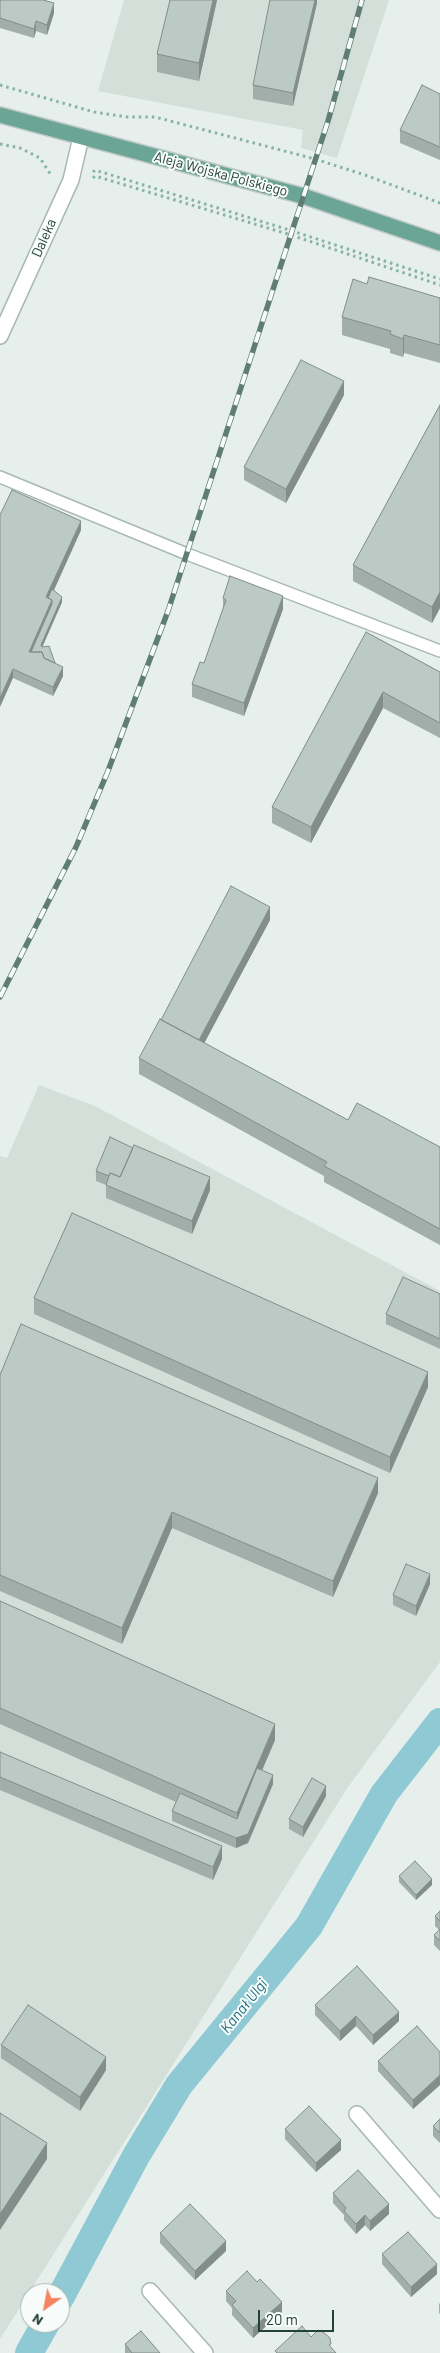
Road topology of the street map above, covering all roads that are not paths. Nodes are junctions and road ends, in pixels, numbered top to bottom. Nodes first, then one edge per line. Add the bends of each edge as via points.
1 (0, 115) edge
2 (81, 137) junction
3 (440, 243) edge
4 (0, 336) edge
5 (0, 478) edge
6 (440, 651) edge
7 (357, 2114) dead end
8 (440, 2210) edge
9 (150, 2291) dead end
10 (205, 2353) edge

1 - 2 main road, Aleja Wojska Polskiego
2 - 3 main road, Aleja Wojska Polskiego via 303,196
2 - 4 street, Daleka via 76,182
5 - 6 lane
7 - 8 street
9 - 10 street

